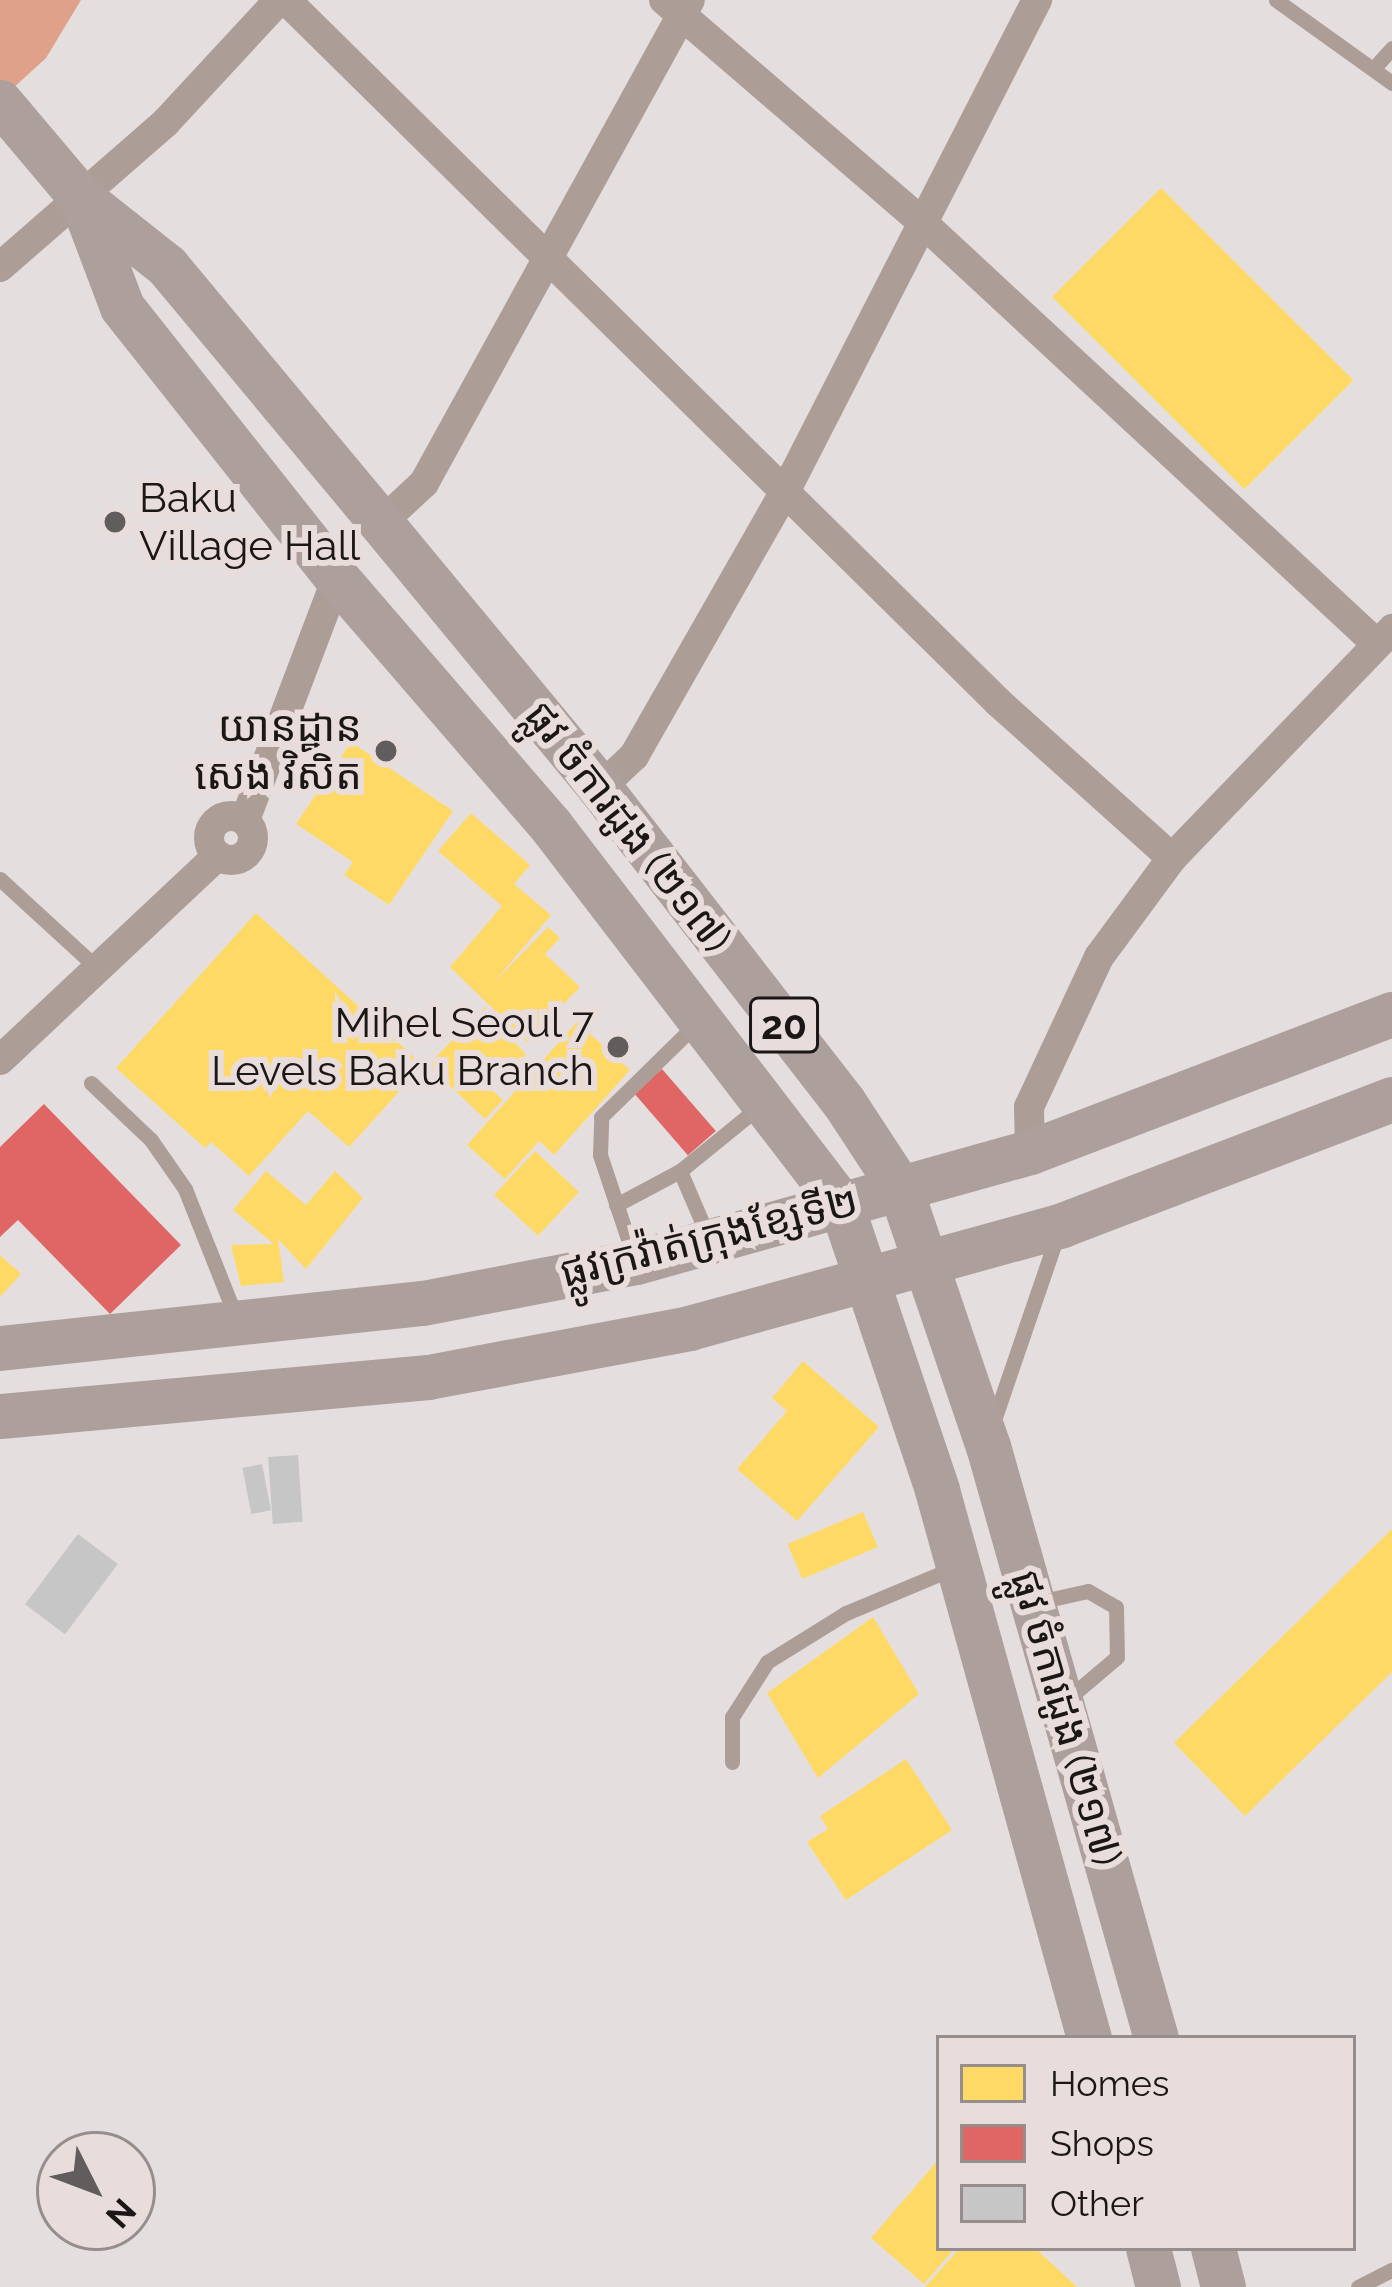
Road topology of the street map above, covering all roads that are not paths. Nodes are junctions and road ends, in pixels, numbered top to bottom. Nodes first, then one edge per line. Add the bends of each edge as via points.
1 (283, 0) edge
2 (1037, 0) edge
3 (1276, 0) edge
4 (678, 5) edge
5 (1392, 48) edge
6 (1374, 68) junction
7 (1392, 82) edge
8 (0, 103) edge
9 (81, 198) junction
10 (922, 223) junction
11 (546, 255) junction
12 (0, 267) edge
13 (786, 490) junction
14 (381, 523) junction
15 (338, 578) junction
16 (1384, 637) edge
17 (600, 788) junction
18 (1172, 858) junction
19 (0, 879) edge
20 (98, 968) junction
21 (1392, 1014) edge
22 (702, 1018) junction
23 (0, 1060) edge
24 (91, 1083) dead end
25 (1392, 1099) edge
26 (767, 1100) junction
27 (1030, 1152) junction
28 (680, 1171) junction
29 (900, 1188) junction
30 (841, 1204) junction
31 (616, 1205) junction
32 (1062, 1225) junction
33 (710, 1241) junction
34 (636, 1262) junction
35 (932, 1264) junction
36 (871, 1279) junction
37 (238, 1326) junction
38 (0, 1348) edge
39 (0, 1416) edge
40 (988, 1446) junction
41 (958, 1566) junction
42 (1033, 1603) junction
43 (1062, 1703) junction
44 (732, 1762) dead end
45 (1088, 2035) edge
46 (1155, 2035) edge
47 (1149, 2251) edge
48 (1214, 2251) edge
49 (1392, 2270) edge
50 (1158, 2287) edge
51 (1223, 2287) edge
52 (1358, 2287) edge

1 - 9 street
1 - 11 street
2 - 10 street
3 - 6 lane
4 - 10 street
4 - 11 street
5 - 6 lane
6 - 7 lane
8 - 9 main road, ផ្លូវ ចំការដូង (២១៧) / 20
9 - 12 street
9 - 14 main road, ផ្លូវ ចំការដូង (២១៧) / 20 via 167,266
9 - 15 main road, ផ្លូវ ចំការដូង (២១៧) / 20 via 122,307
10 - 13 street
10 - 16 street
11 - 13 street
11 - 14 street via 424,483
13 - 17 street via 634,756
13 - 18 street via 998,702
14 - 17 main road, ផ្លូវ ចំការដូង (២១៧) / 20
15 - 20 street via 245,820 225,816 214,824 209,837 218,855
15 - 22 main road, ផ្លូវ ចំការដូង (២១៧) / 20
16 - 18 street
17 - 29 main road, ផ្លូវ ចំការដូង (២១៧) / 20 via 843,1101
18 - 27 street via 1100,957 1029,1107
19 - 20 lane
20 - 23 street
21 - 27 main road, ផ្លូវក្រវ៉ាត់ក្រុងខ្សែទី២
22 - 26 main road, ផ្លូវ ចំការដូង (២១៧) / 20
22 - 31 lane via 601,1117 600,1155
24 - 37 lane via 151,1140 185,1189
25 - 32 main road, ផ្លូវក្រវ៉ាត់ក្រុងខ្សែទី២
26 - 28 lane
26 - 30 main road, ផ្លូវ ចំការដូង (២១៧) / 20
27 - 29 main road, ផ្លូវក្រវ៉ាត់ក្រុងខ្សែទី២
28 - 31 lane
28 - 33 lane
29 - 30 main road, ផ្លូវក្រវ៉ាត់ក្រុងខ្សែទី២
29 - 35 main road, ផ្លូវ ចំការដូង (២១៧) / 20
30 - 33 main road, ផ្លូវក្រវ៉ាត់ក្រុងខ្សែទី២
30 - 36 main road, ផ្លូវ ចំការដូង (២១៧) / 20
31 - 34 lane
32 - 35 main road, ផ្លូវក្រវ៉ាត់ក្រុងខ្សែទី២
32 - 40 lane via 1010,1361
33 - 34 main road, ផ្លូវក្រវ៉ាត់ក្រុងខ្សែទី២
34 - 37 main road, ផ្លូវក្រវ៉ាត់ក្រុងខ្សែទី២ via 423,1303
35 - 36 main road, ផ្លូវក្រវ៉ាត់ក្រុងខ្សែទី២
35 - 40 main road, ផ្លូវ ចំការដូង (២១៧) / 20
36 - 39 main road, ផ្លូវក្រវ៉ាត់ក្រុងខ្សែទី២ via 689,1328 428,1377
36 - 41 main road, ផ្លូវ ចំការដូង (២១៧) / 20
37 - 38 main road, ផ្លូវក្រវ៉ាត់ក្រុងខ្សែទី២
40 - 42 main road, ផ្លូវ ចំការដូង (២១៧) / 20
41 - 44 lane via 846,1613 767,1662 732,1717
41 - 45 main road, ផ្លូវ ចំការដូង (២១៧) / 20
42 - 43 main road, ផ្លូវ ចំការដូង (២១៧) / 20
42 - 43 lane via 1088,1591 1116,1607 1117,1657
43 - 46 main road, ផ្លូវ ចំការដូង (២១៧) / 20
47 - 50 main road
48 - 51 main road
49 - 52 lane

